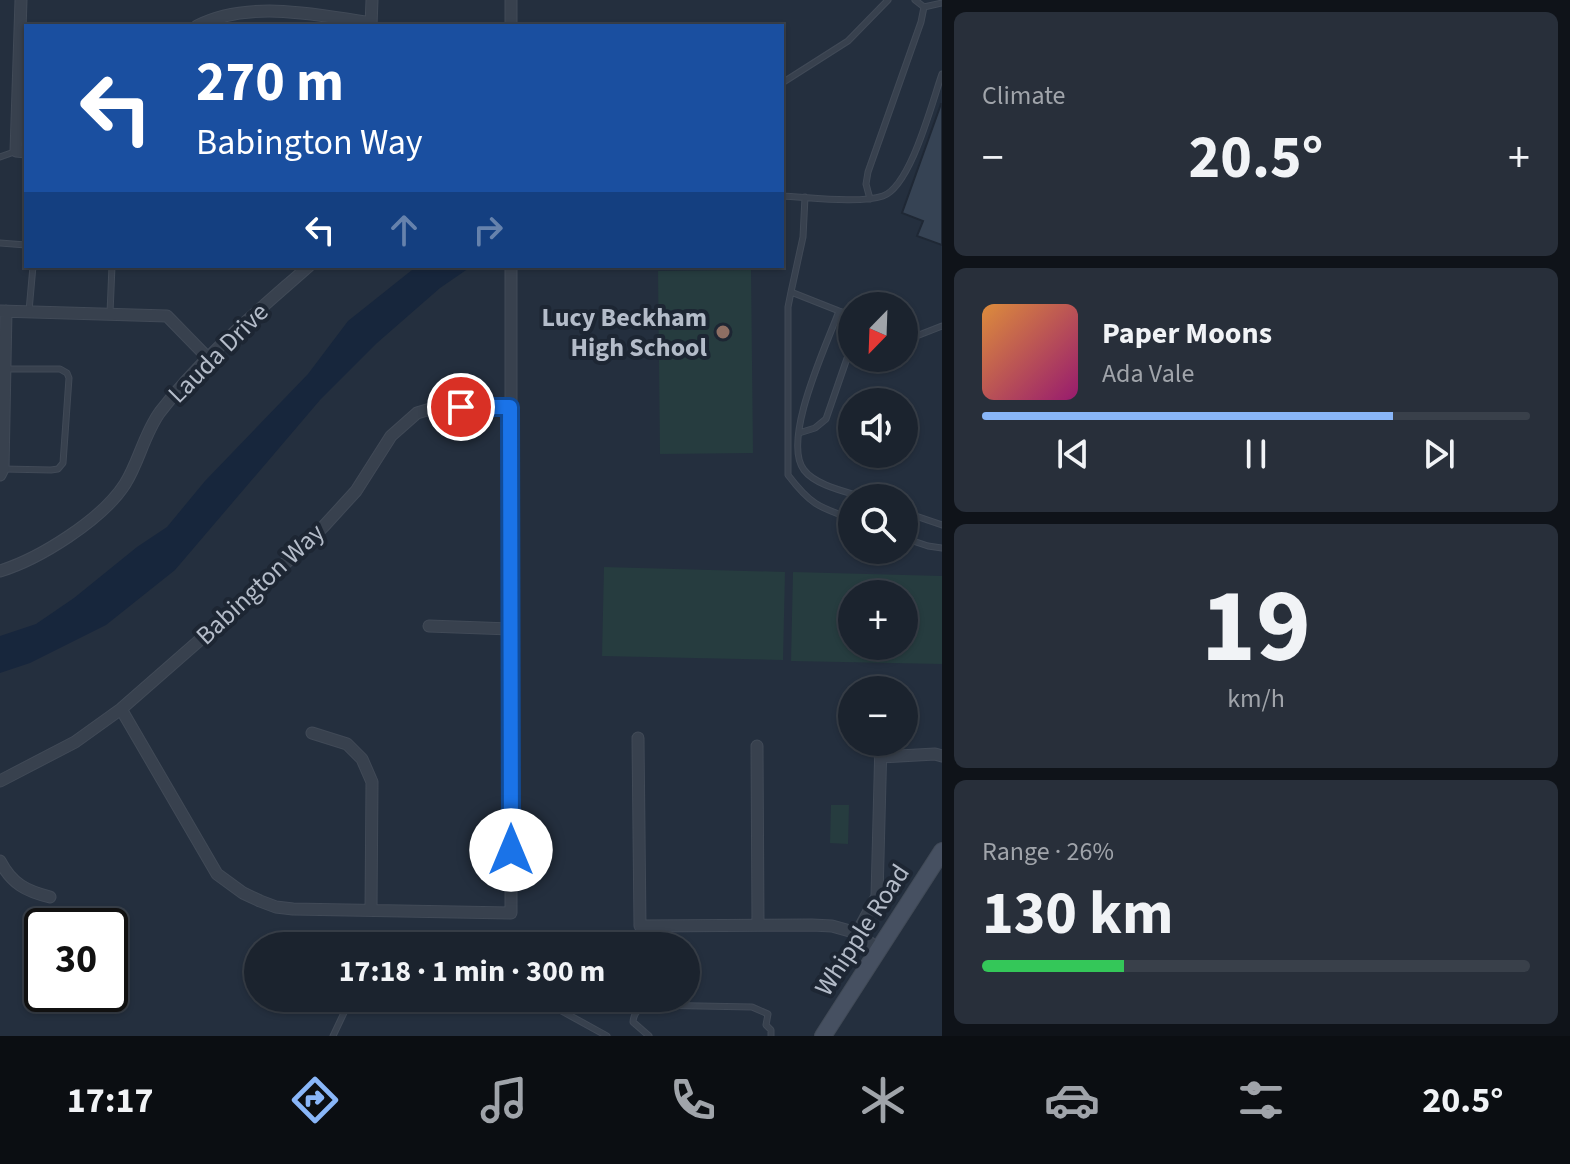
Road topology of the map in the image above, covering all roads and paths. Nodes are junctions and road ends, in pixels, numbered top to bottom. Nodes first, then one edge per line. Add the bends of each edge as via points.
1 (21, 0) edge
2 (372, 0) edge
3 (511, 0) edge
4 (888, 0) edge
5 (915, 0) edge
6 (942, 3) edge
7 (924, 7) junction
8 (200, 24) edge
9 (371, 24) edge
10 (511, 24) edge
11 (942, 74) edge
12 (784, 82) edge
13 (21, 151) edge
14 (0, 157) edge
15 (784, 196) edge
16 (805, 197) junction
17 (870, 199) junction
18 (0, 243) edge
19 (24, 245) edge
20 (33, 268) edge
21 (112, 268) edge
22 (307, 268) edge
23 (511, 268) edge
24 (791, 292) junction
25 (3, 311) edge
26 (838, 311) edge
27 (29, 312) junction
28 (110, 314) junction
29 (838, 314) edge
30 (942, 326) edge
31 (918, 335) edge
32 (207, 357) junction
33 (5, 369) junction
34 (842, 372) edge
35 (510, 407) junction
36 (799, 433) junction
37 (1, 472) edge
38 (838, 487) edge
39 (838, 514) edge
40 (918, 517) edge
41 (942, 525) edge
42 (918, 543) edge
43 (942, 548) edge
44 (0, 571) edge
45 (429, 626) dead end
46 (510, 629) junction
47 (121, 709) junction
48 (312, 733) dead end
49 (638, 738) dead end
50 (757, 746) dead end
51 (942, 756) edge
52 (881, 757) joint
53 (0, 781) edge
54 (942, 851) edge
55 (0, 861) edge
56 (50, 897) dead end
57 (371, 910) junction
58 (758, 924) junction
59 (857, 933) junction
60 (878, 949) junction
61 (344, 1012) edge
62 (563, 1012) edge
63 (773, 1035) edge
64 (333, 1036) edge
65 (607, 1036) edge
66 (649, 1036) edge
67 (823, 1036) edge

1 - 13 street
2 - 9 street
3 - 10 street
4 - 12 lane via 848,41
5 - 7 lane
6 - 7 lane
7 - 17 lane via 868,172
8 - 9 street via 248,8 277,8
11 - 17 lane via 903,178 885,195
13 - 14 lane
15 - 16 lane
16 - 17 lane
16 - 24 lane
18 - 19 lane
20 - 27 lane
21 - 28 lane
22 - 32 street, Lauda Drive
23 - 35 street
24 - 26 lane
24 - 39 lane via 788,475 804,497
25 - 27 street
25 - 33 street
27 - 28 street
28 - 32 street via 167,316
29 - 36 lane via 801,410
30 - 31 lane
32 - 44 street, Lauda Drive via 158,415 125,484 109,504 23,564
33 - 37 street
33 - 37 lane via 60,369 69,378 63,463 58,469
34 - 36 lane via 826,419
35 - 46 street
35 - 47 street, Babington Way via 437,407 417,413 391,436 356,491 295,556
36 - 38 lane via 799,461 810,476
40 - 41 lane
42 - 43 lane
45 - 46 street
46 - 57 street via 511,913
47 - 53 street, Babington Way via 75,742
47 - 57 street via 217,874 276,907
48 - 57 street via 347,744 362,759 372,782
49 - 58 street via 640,926
50 - 58 street
51 - 52 street
52 - 59 street via 877,896
54 - 60 main road, Whipple Road
55 - 56 street via 26,891
58 - 59 street via 832,926
59 - 60 street
60 - 67 main road, Whipple Road
61 - 64 lane
62 - 65 lane
63 - 66 lane via 766,1025 768,1014 752,1007 649,1005 638,1009 633,1022

